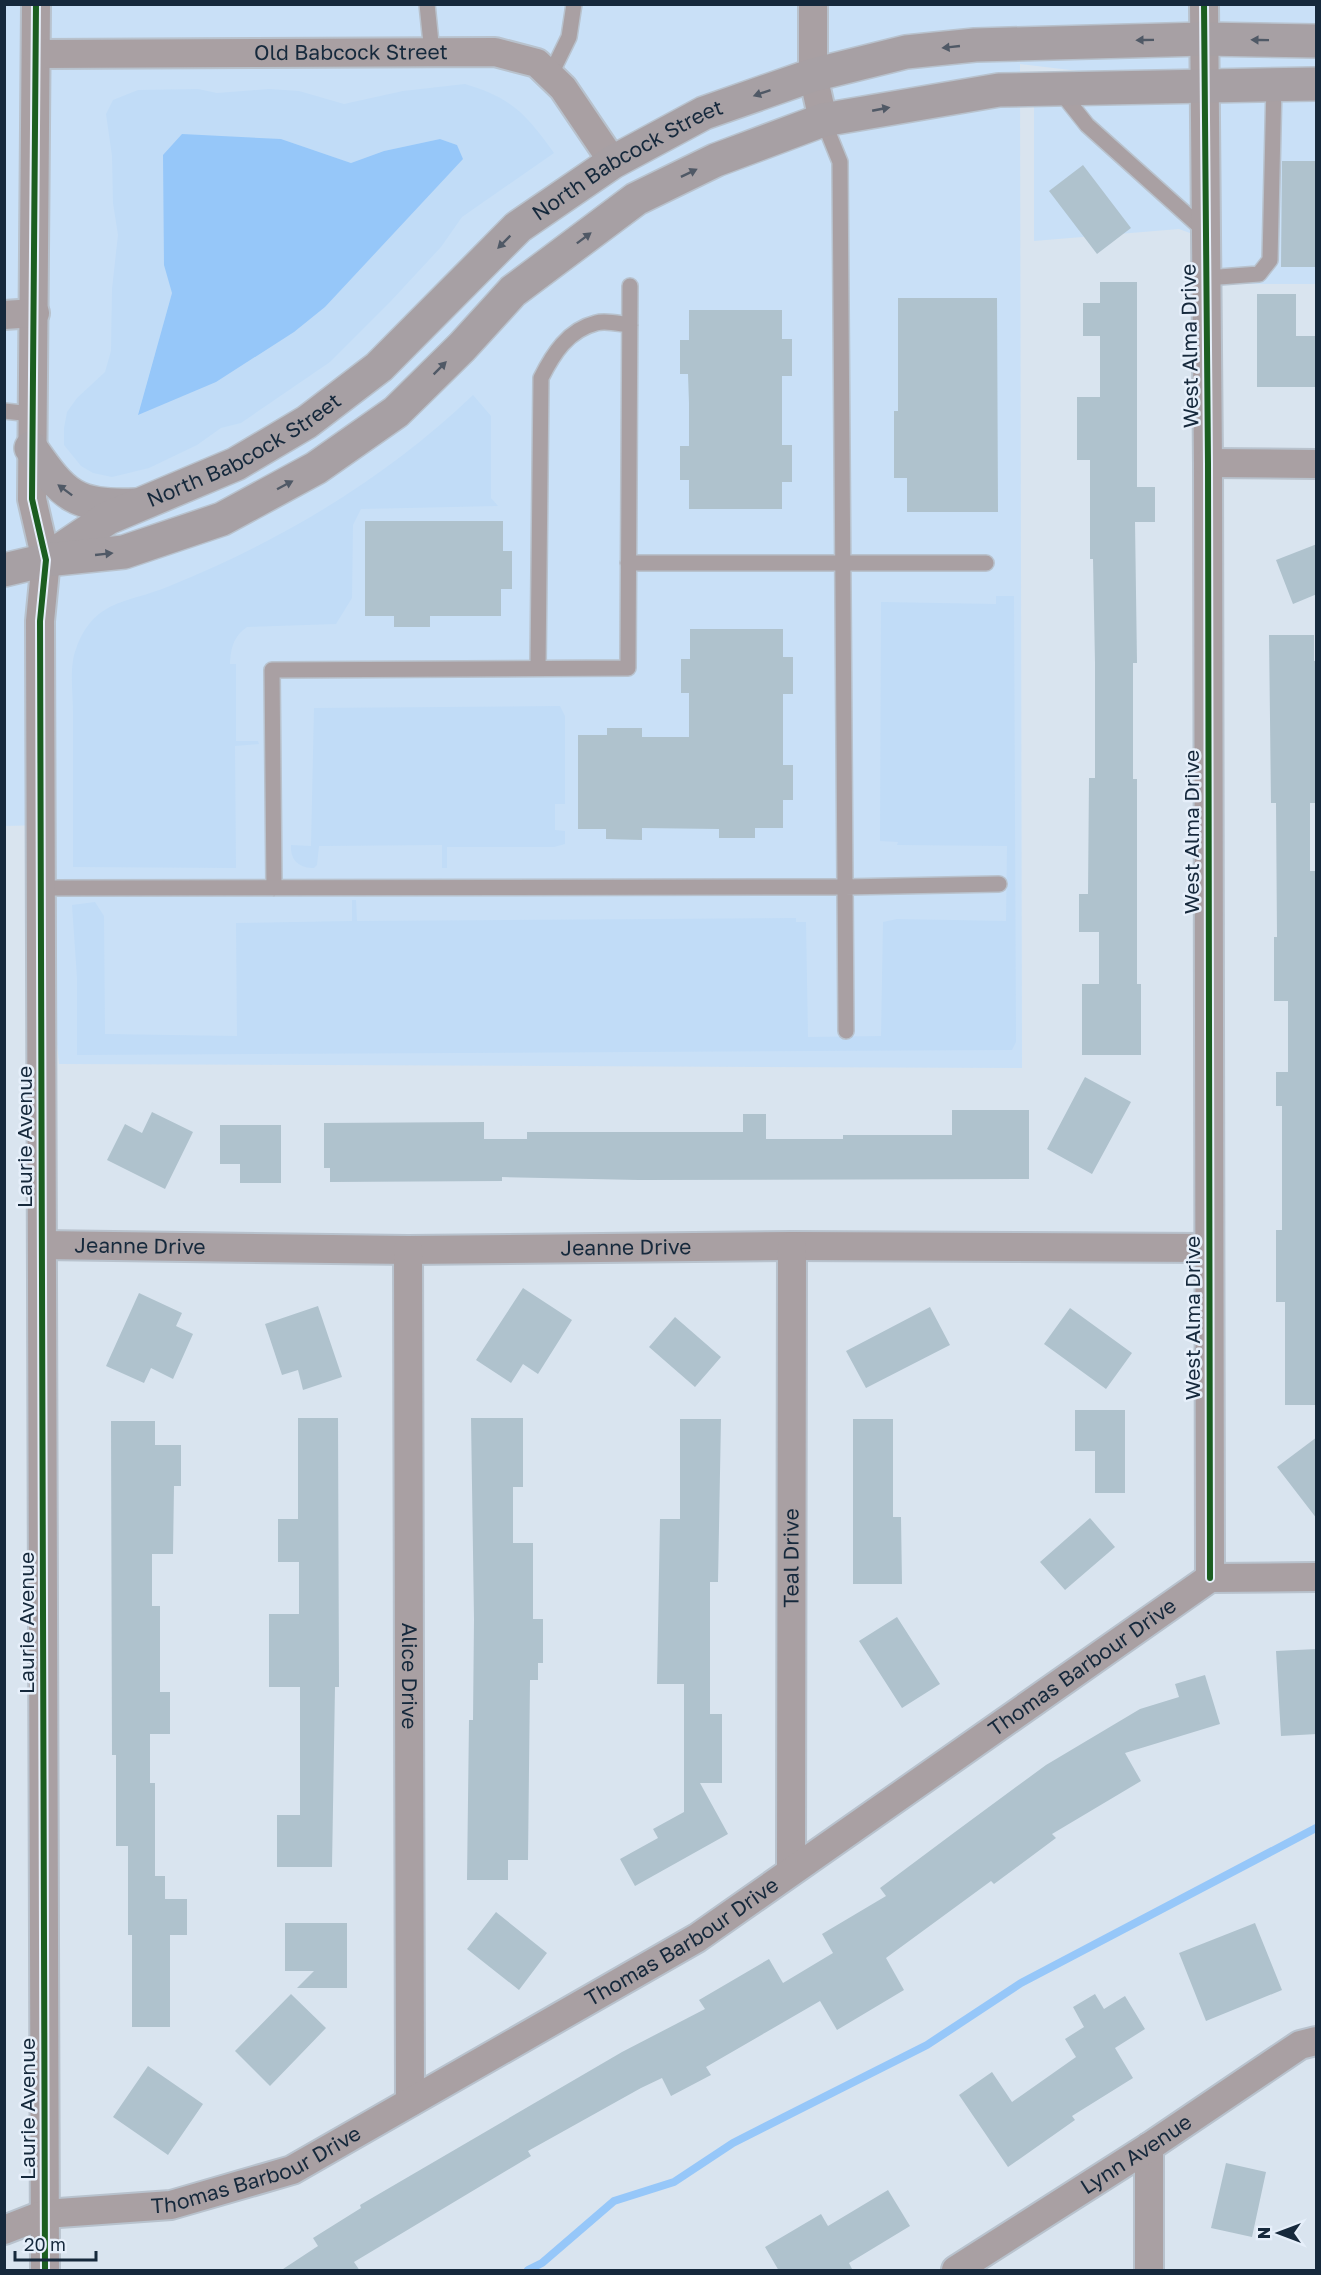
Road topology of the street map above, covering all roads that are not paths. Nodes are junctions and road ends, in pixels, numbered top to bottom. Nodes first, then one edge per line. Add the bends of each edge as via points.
1 (36, 4) edge
2 (428, 4) edge
3 (574, 4) edge
4 (813, 4) edge
5 (1204, 4) edge
6 (1204, 39) junction
7 (1317, 41) edge
8 (432, 52) junction
9 (37, 54) junction
10 (813, 75) junction
11 (550, 76) junction
12 (1275, 84) junction
13 (1317, 84) edge
14 (1204, 86) junction
15 (1058, 88) junction
16 (823, 120) junction
17 (613, 162) junction
18 (1206, 232) junction
19 (1206, 278) junction
20 (630, 286) dead end
21 (35, 313) junction
22 (4, 315) edge
23 (630, 325) junction
24 (18, 412) edge
25 (31, 448) junction
26 (1208, 463) junction
27 (1317, 464) edge
28 (140, 505) junction
29 (46, 560) junction
30 (628, 562) junction
31 (986, 562) dead end
32 (843, 564) junction
33 (4, 570) edge
34 (538, 668) junction
35 (999, 884) dead end
36 (845, 887) junction
37 (41, 888) junction
38 (274, 888) junction
39 (846, 1031) dead end
40 (42, 1245) junction
41 (792, 1246) junction
42 (1209, 1248) junction
43 (408, 1250) junction
44 (1317, 1576) edge
45 (1210, 1578) junction
46 (790, 1870) junction
47 (1317, 2041) edge
48 (410, 2102) junction
49 (1149, 2147) junction
50 (45, 2214) junction
51 (4, 2230) edge
52 (45, 2271) edge
53 (956, 2271) edge
54 (1149, 2271) edge

1 - 9 street, Laurie Avenue
2 - 8 lane
3 - 11 lane via 569,37
4 - 10 street
5 - 6 street, West Alma Drive
7 -> 6 main road, North Babcock Street
6 -> 10 main road, North Babcock Street via 975,45 906,52
6 - 14 street, West Alma Drive
8 - 9 street, Old Babcock Street
8 - 11 street, Old Babcock Street via 495,52 537,63
9 - 21 street, Laurie Avenue
10 - 16 street
10 -> 17 main road, North Babcock Street via 704,113
11 - 17 street, Old Babcock Street via 563,88
12 - 13 main road, North Babcock Street
12 - 14 main road, North Babcock Street
12 - 19 lane via 1270,260 1259,274
14 - 15 main road, North Babcock Street
14 - 18 street, West Alma Drive
16 -> 15 main road, North Babcock Street via 999,90
15 - 18 lane via 1087,125
29 -> 16 main road, North Babcock Street via 124,552 146,545 222,519 316,468 396,412 513,291 636,199 716,160
16 - 32 lane via 840,162
17 -> 28 main road, North Babcock Street via 518,227 379,367 307,422 236,464
18 - 19 street, West Alma Drive
19 - 26 street, West Alma Drive
20 - 23 lane
21 - 22 street
21 - 24 street, Laurie Avenue
23 - 30 lane
23 - 34 lane via 597,322 565,339 541,378
24 - 25 street, Laurie Avenue
28 -> 25 main road via 101,506 77,499 54,481
25 - 29 street, Laurie Avenue via 32,499
26 - 27 street
26 - 42 street, West Alma Drive
28 - 29 main road, North Babcock Street via 108,518
29 - 33 main road, North Babcock Street
29 - 37 street, Laurie Avenue via 40,621
30 - 32 lane
30 - 34 lane via 628,668
31 - 32 lane
32 - 36 lane
34 - 38 lane via 272,670
35 - 36 lane
36 - 38 lane
36 - 39 lane
37 - 38 lane
37 - 40 street, Laurie Avenue
40 - 43 street, Jeanne Drive
40 - 50 street, Laurie Avenue
41 - 42 street, Jeanne Drive
41 - 43 street, Jeanne Drive
41 - 46 street, Teal Drive
42 - 45 street, West Alma Drive
43 - 48 street, Alice Drive
44 - 45 street
45 - 46 street, Thomas Barbour Drive
46 - 48 street, Thomas Barbour Drive via 697,1938
47 - 49 street, Lynn Avenue via 1300,2045
48 - 50 street, Thomas Barbour Drive via 292,2170 171,2205
49 - 53 street, Lynn Avenue
49 - 54 street
50 - 51 street, Thomas Barbour Drive
50 - 52 street, Laurie Avenue

